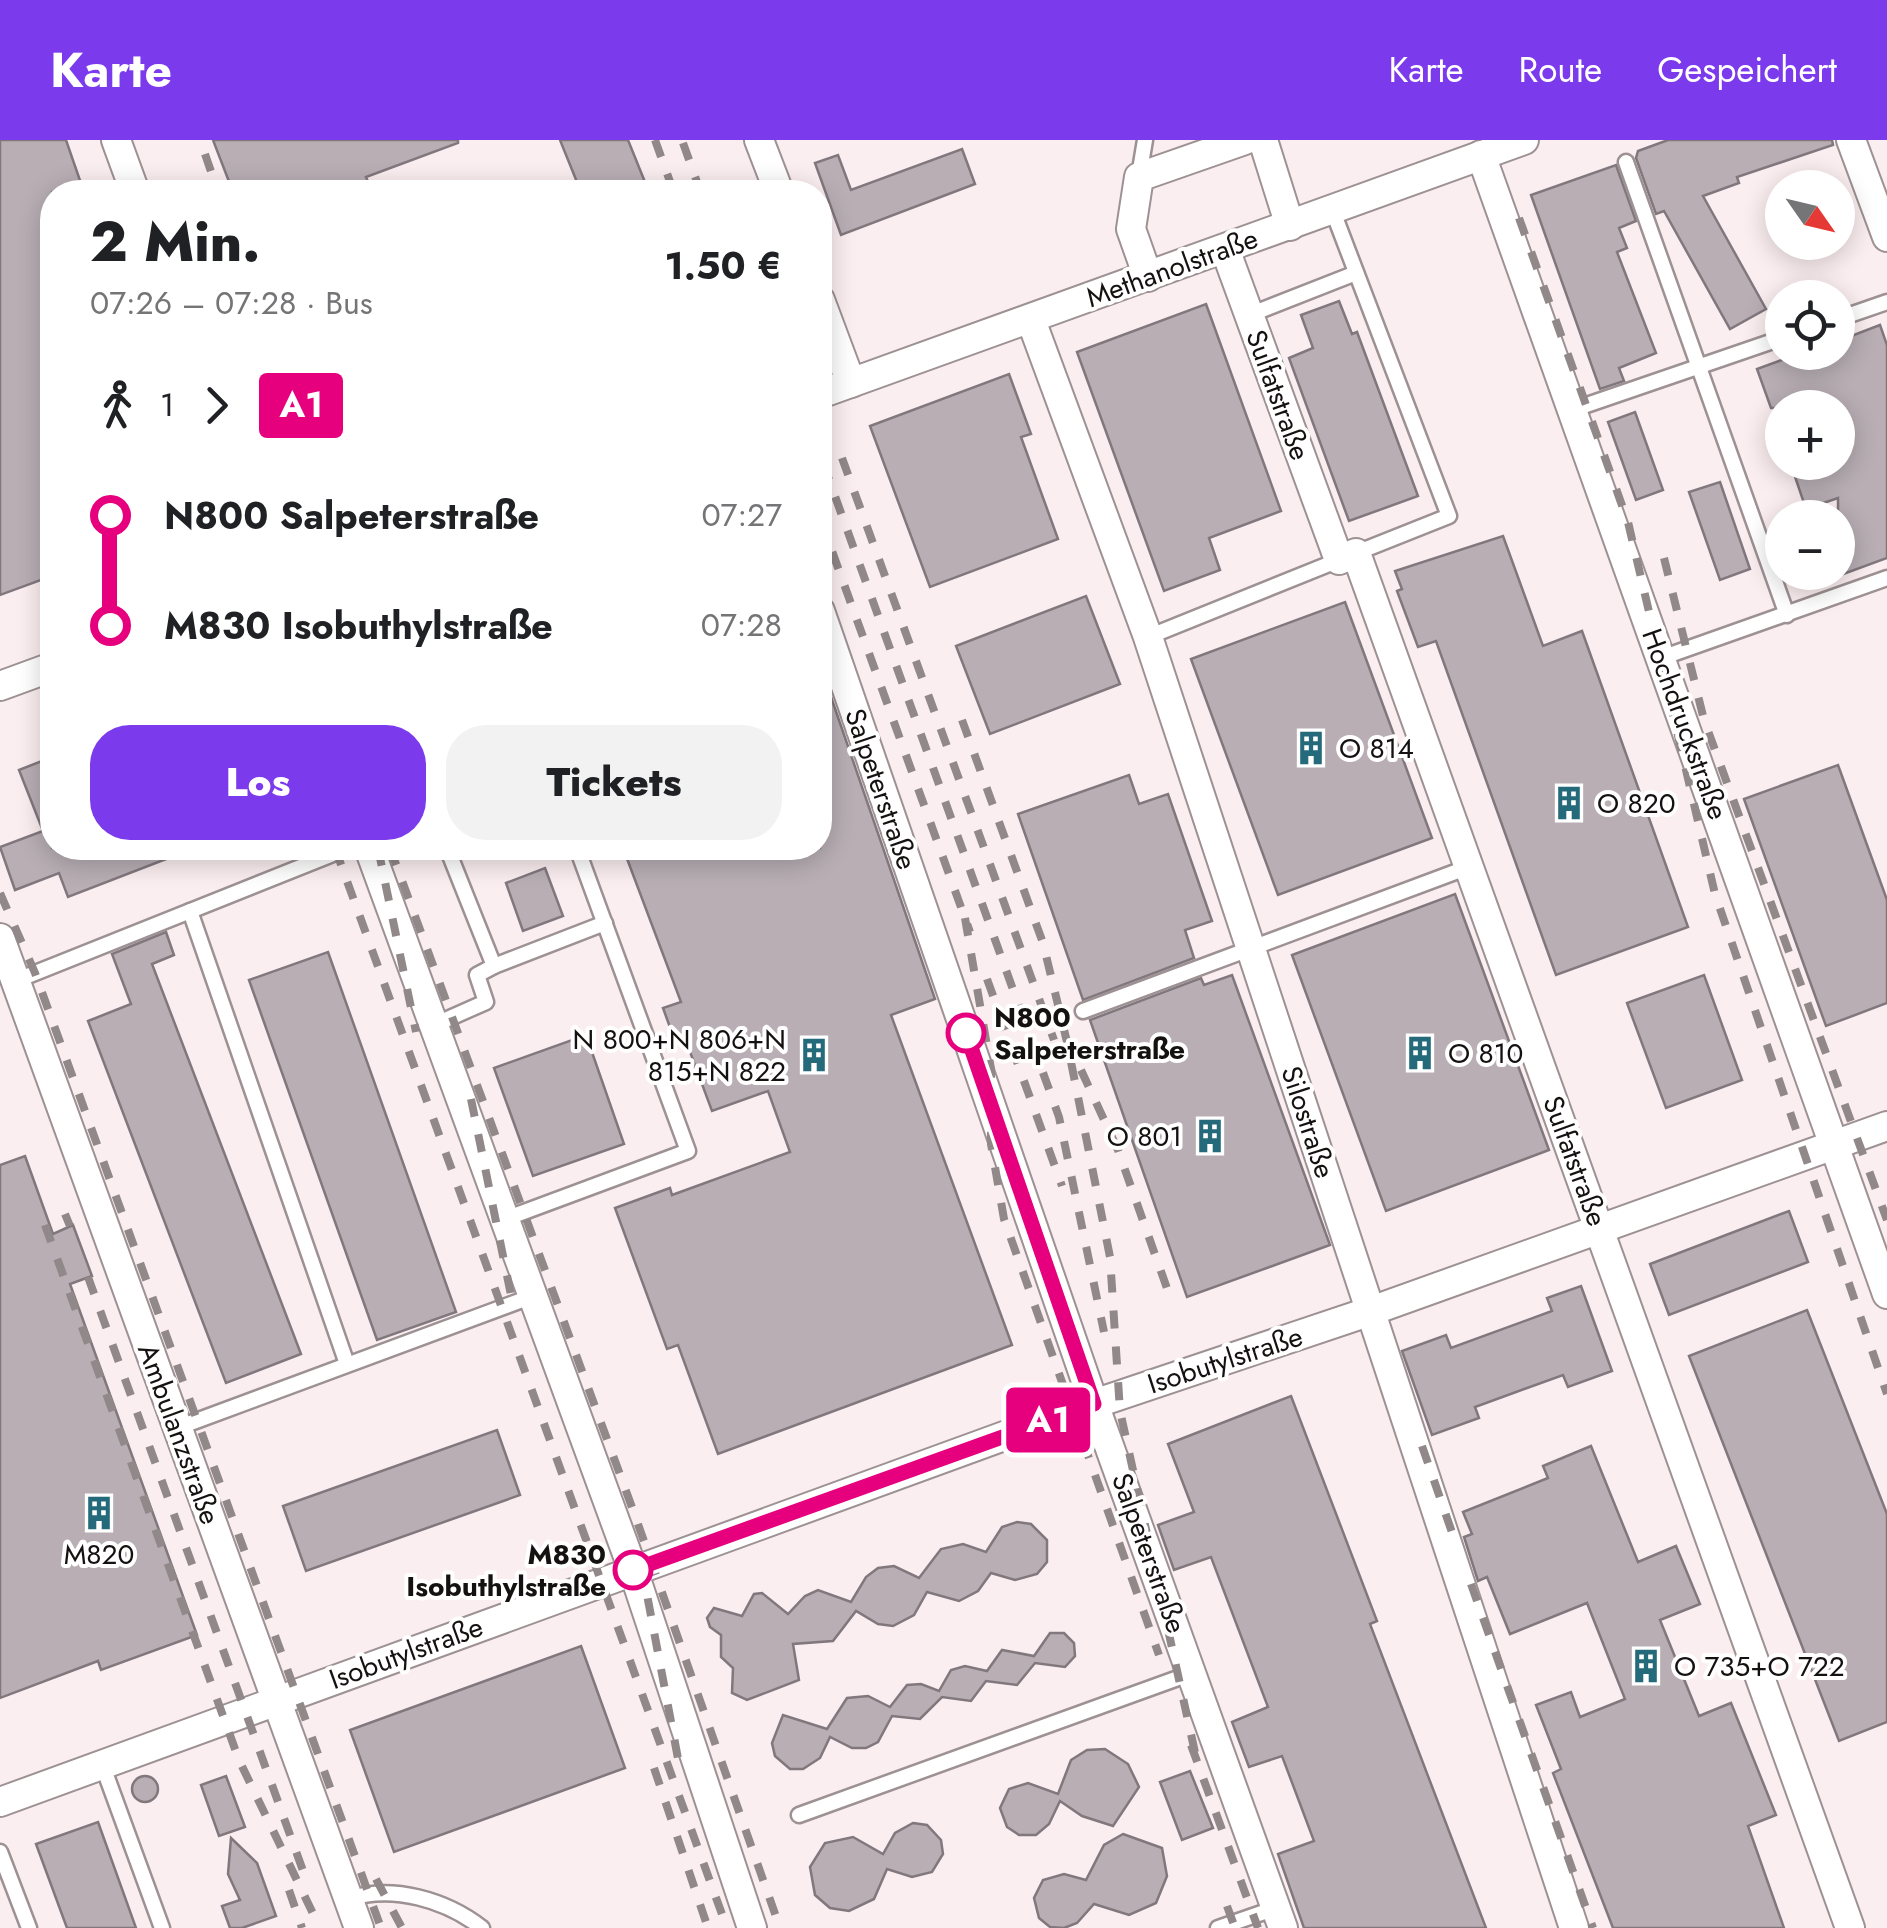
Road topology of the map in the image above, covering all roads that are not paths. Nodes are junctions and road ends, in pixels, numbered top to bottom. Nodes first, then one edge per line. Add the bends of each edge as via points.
1 (116, 140) edge
2 (759, 140) edge
3 (1146, 140) edge
4 (1245, 140) edge
5 (1263, 140) edge
6 (1524, 140) edge
7 (1850, 140) edge
8 (1481, 155) junction
9 (1626, 162) dead end
10 (1139, 176) junction
11 (131, 180) edge
12 (774, 180) edge
13 (1332, 209) junction
14 (1290, 226) junction
15 (1887, 238) edge
16 (1225, 249) junction
17 (1356, 273) junction
18 (1148, 276) junction
19 (1887, 302) edge
20 (1855, 313) edge
21 (1249, 315) junction
22 (1032, 320) junction
23 (832, 332) edge
24 (1765, 344) edge
25 (1699, 367) junction
26 (851, 383) junction
27 (832, 390) edge
28 (1572, 410) junction
29 (1348, 557) junction
30 (1887, 578) edge
31 (1787, 615) junction
32 (1148, 637) junction
33 (832, 646) edge
34 (1661, 658) junction
35 (40, 672) edge
36 (0, 686) edge
37 (318, 860) edge
38 (373, 860) edge
39 (452, 860) edge
40 (581, 860) edge
41 (1466, 868) junction
42 (190, 911) junction
43 (604, 923) junction
44 (0, 938) edge
45 (1251, 948) junction
46 (494, 966) junction
47 (16, 981) junction
48 (1084, 1011) dead end
49 (434, 1025) junction
50 (1887, 1126) edge
51 (1835, 1144) junction
52 (505, 1220) junction
53 (1600, 1228) junction
54 (1887, 1294) edge
55 (533, 1296) junction
56 (1371, 1311) junction
57 (347, 1364) junction
58 (1094, 1404) junction
59 (177, 1428) junction
60 (633, 1570) junction
61 (1192, 1673) junction
62 (275, 1700) junction
63 (102, 1764) junction
64 (0, 1802) edge
65 (799, 1815) dead end
66 (0, 1852) edge
67 (349, 1900) junction
68 (1280, 1918) edge
69 (29, 1928) edge
70 (162, 1928) edge
71 (359, 1928) edge
72 (482, 1928) edge
73 (752, 1928) edge
74 (1218, 1928) edge
75 (1574, 1928) edge
76 (1850, 1928) edge

1 - 11 street
2 - 12 street
3 - 10 lane
4 - 10 street
5 - 14 street
6 - 8 street, Methanolstraße
7 - 15 street
8 - 13 street, Methanolstraße
8 - 28 street, Hochdruckstraße
9 - 25 lane
10 - 18 street via 1132,229
13 - 14 street, Methanolstraße
13 - 17 lane
14 - 16 street, Methanolstraße
16 - 18 street, Methanolstraße
16 - 21 street, Sulfatstraße
17 - 21 lane
17 - 29 lane via 1449,516
18 - 22 street, Methanolstraße
19 - 20 lane
21 - 29 street, Sulfatstraße
22 - 26 street, Methanolstraße
22 - 32 street, Silostraße
23 - 26 street
24 - 25 lane
25 - 28 lane
25 - 31 lane
26 - 27 street, Methanolstraße
28 - 34 street, Hochdruckstraße
29 - 32 lane
29 - 41 street, Sulfatstraße
30 - 31 lane
31 - 34 lane
32 - 45 street, Silostraße
33 - 58 street, Salpeterstraße
34 - 51 street, Hochdruckstraße
35 - 36 street
37 - 42 lane
38 - 49 street
39 - 46 lane
40 - 43 lane
41 - 45 lane
41 - 53 street, Sulfatstraße
42 - 47 lane
42 - 57 lane
43 - 46 lane
43 - 52 lane via 688,1151
44 - 47 street, Ambulanzstraße
45 - 48 lane
45 - 56 street, Silostraße
46 - 49 lane via 477,975 486,1002
47 - 59 street, Ambulanzstraße
49 - 52 street
50 - 51 street, Isobutylstraße
51 - 53 street, Isobutylstraße
51 - 54 street, Hochdruckstraße
52 - 55 street
53 - 56 street, Isobutylstraße
53 - 76 street, Sulfatstraße
55 - 57 lane
55 - 60 street
56 - 58 street, Isobutylstraße
56 - 75 street, Silostraße
57 - 59 lane
58 - 60 street, Isobutylstraße
58 - 61 street, Salpeterstraße
59 - 62 street, Ambulanzstraße
60 - 62 street, Isobutylstraße
60 - 73 street
61 - 65 lane
61 - 68 street, Salpeterstraße
62 - 63 street, Isobutylstraße
62 - 67 street, Ambulanzstraße
63 - 64 street, Isobutylstraße
63 - 70 lane
66 - 69 lane
67 - 71 street, Ambulanzstraße
67 - 72 lane via 381,1890 414,1897
68 - 74 lane

